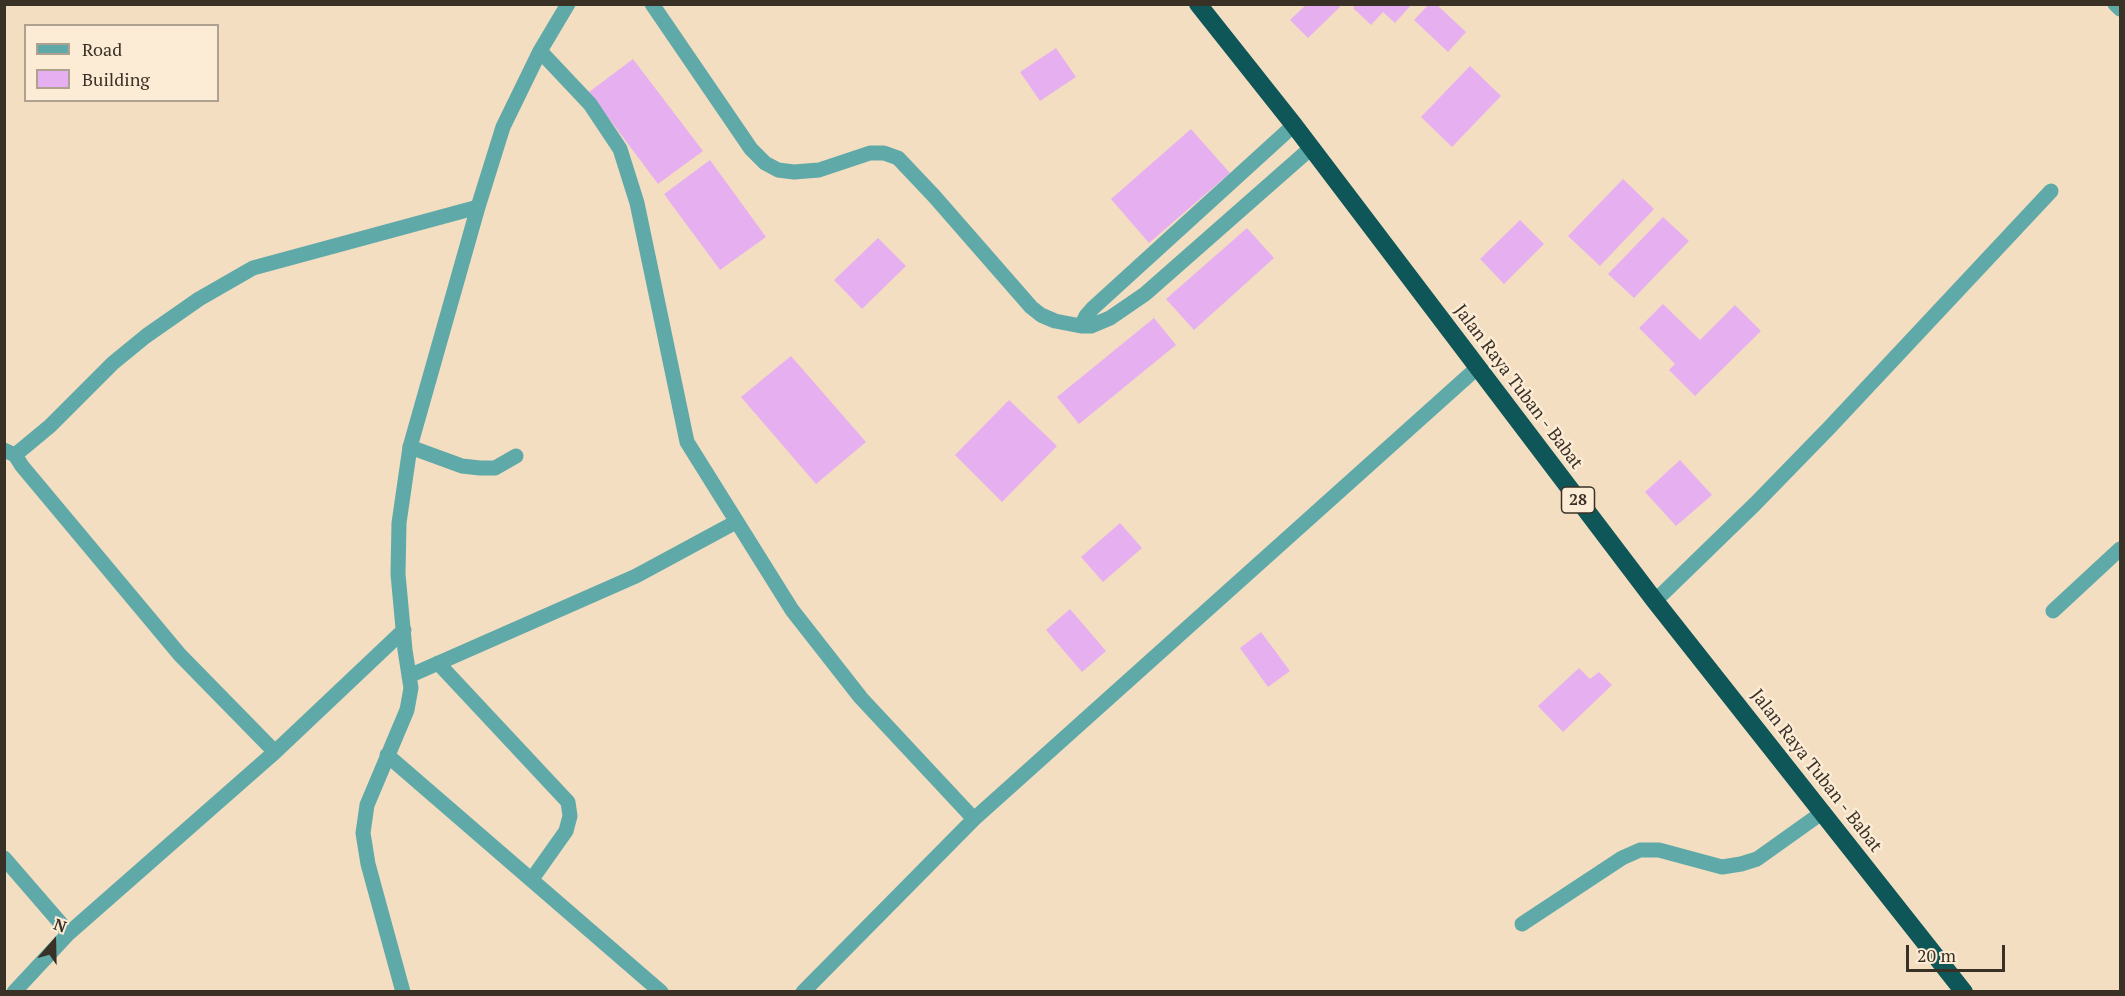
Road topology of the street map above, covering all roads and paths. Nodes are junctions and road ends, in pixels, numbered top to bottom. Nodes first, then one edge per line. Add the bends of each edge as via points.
1 (568, 4) edge
2 (652, 4) edge
3 (1198, 4) edge
4 (2115, 4) edge
5 (2121, 9) edge
6 (540, 51) junction
7 (1294, 125) junction
8 (1311, 148) junction
9 (2051, 191) dead end
10 (478, 207) junction
11 (1081, 326) junction
12 (1477, 368) junction
13 (410, 447) junction
14 (10, 452) edge
15 (516, 456) dead end
16 (736, 522) junction
17 (2121, 549) edge
18 (1655, 601) junction
19 (2053, 611) dead end
20 (404, 630) junction
21 (438, 663) junction
22 (409, 676) junction
23 (275, 752) junction
24 (387, 755) junction
25 (1823, 812) junction
26 (975, 819) junction
27 (4, 858) edge
28 (532, 879) junction
29 (1522, 924) dead end
30 (69, 933) junction
31 (14, 992) edge
32 (403, 992) edge
33 (660, 992) edge
34 (803, 992) edge
35 (1964, 992) edge

1 - 6 street
2 - 11 street via 751,149 765,163 794,172 819,170 870,153 898,158 1031,307 1055,321
3 - 7 highway, Jalan Raya Tuban - Babat / 28
4 - 5 street
6 - 10 street via 503,127
6 - 16 street via 590,104 620,149 637,203 687,442
7 - 8 highway, Jalan Raya Tuban - Babat / 28
7 - 11 street via 1093,308
8 - 11 street via 1145,294 1103,321
8 - 12 highway, Jalan Raya Tuban - Babat / 28
9 - 18 street via 1829,428
10 - 13 street
10 - 14 street via 253,268 146,336 50,426
12 - 18 highway, Jalan Raya Tuban - Babat / 28
12 - 26 street
13 - 15 street via 480,468 495,468
13 - 20 street via 399,523 398,574
14 - 23 street via 180,655
16 - 21 street via 636,576
16 - 26 street via 792,610 861,698
17 - 19 street
18 - 25 highway, Jalan Raya Tuban - Babat / 28
20 - 22 street
20 - 23 street
21 - 22 street
21 - 28 street via 568,802 566,831
22 - 24 street via 407,710
23 - 30 street
24 - 28 street
24 - 32 street via 367,805 363,833
25 - 29 street via 1757,859 1741,864 1722,867 1659,850 1640,850
25 - 35 highway, Jalan Raya Tuban - Babat / 28
26 - 34 street
27 - 30 street
28 - 33 street
30 - 31 street

